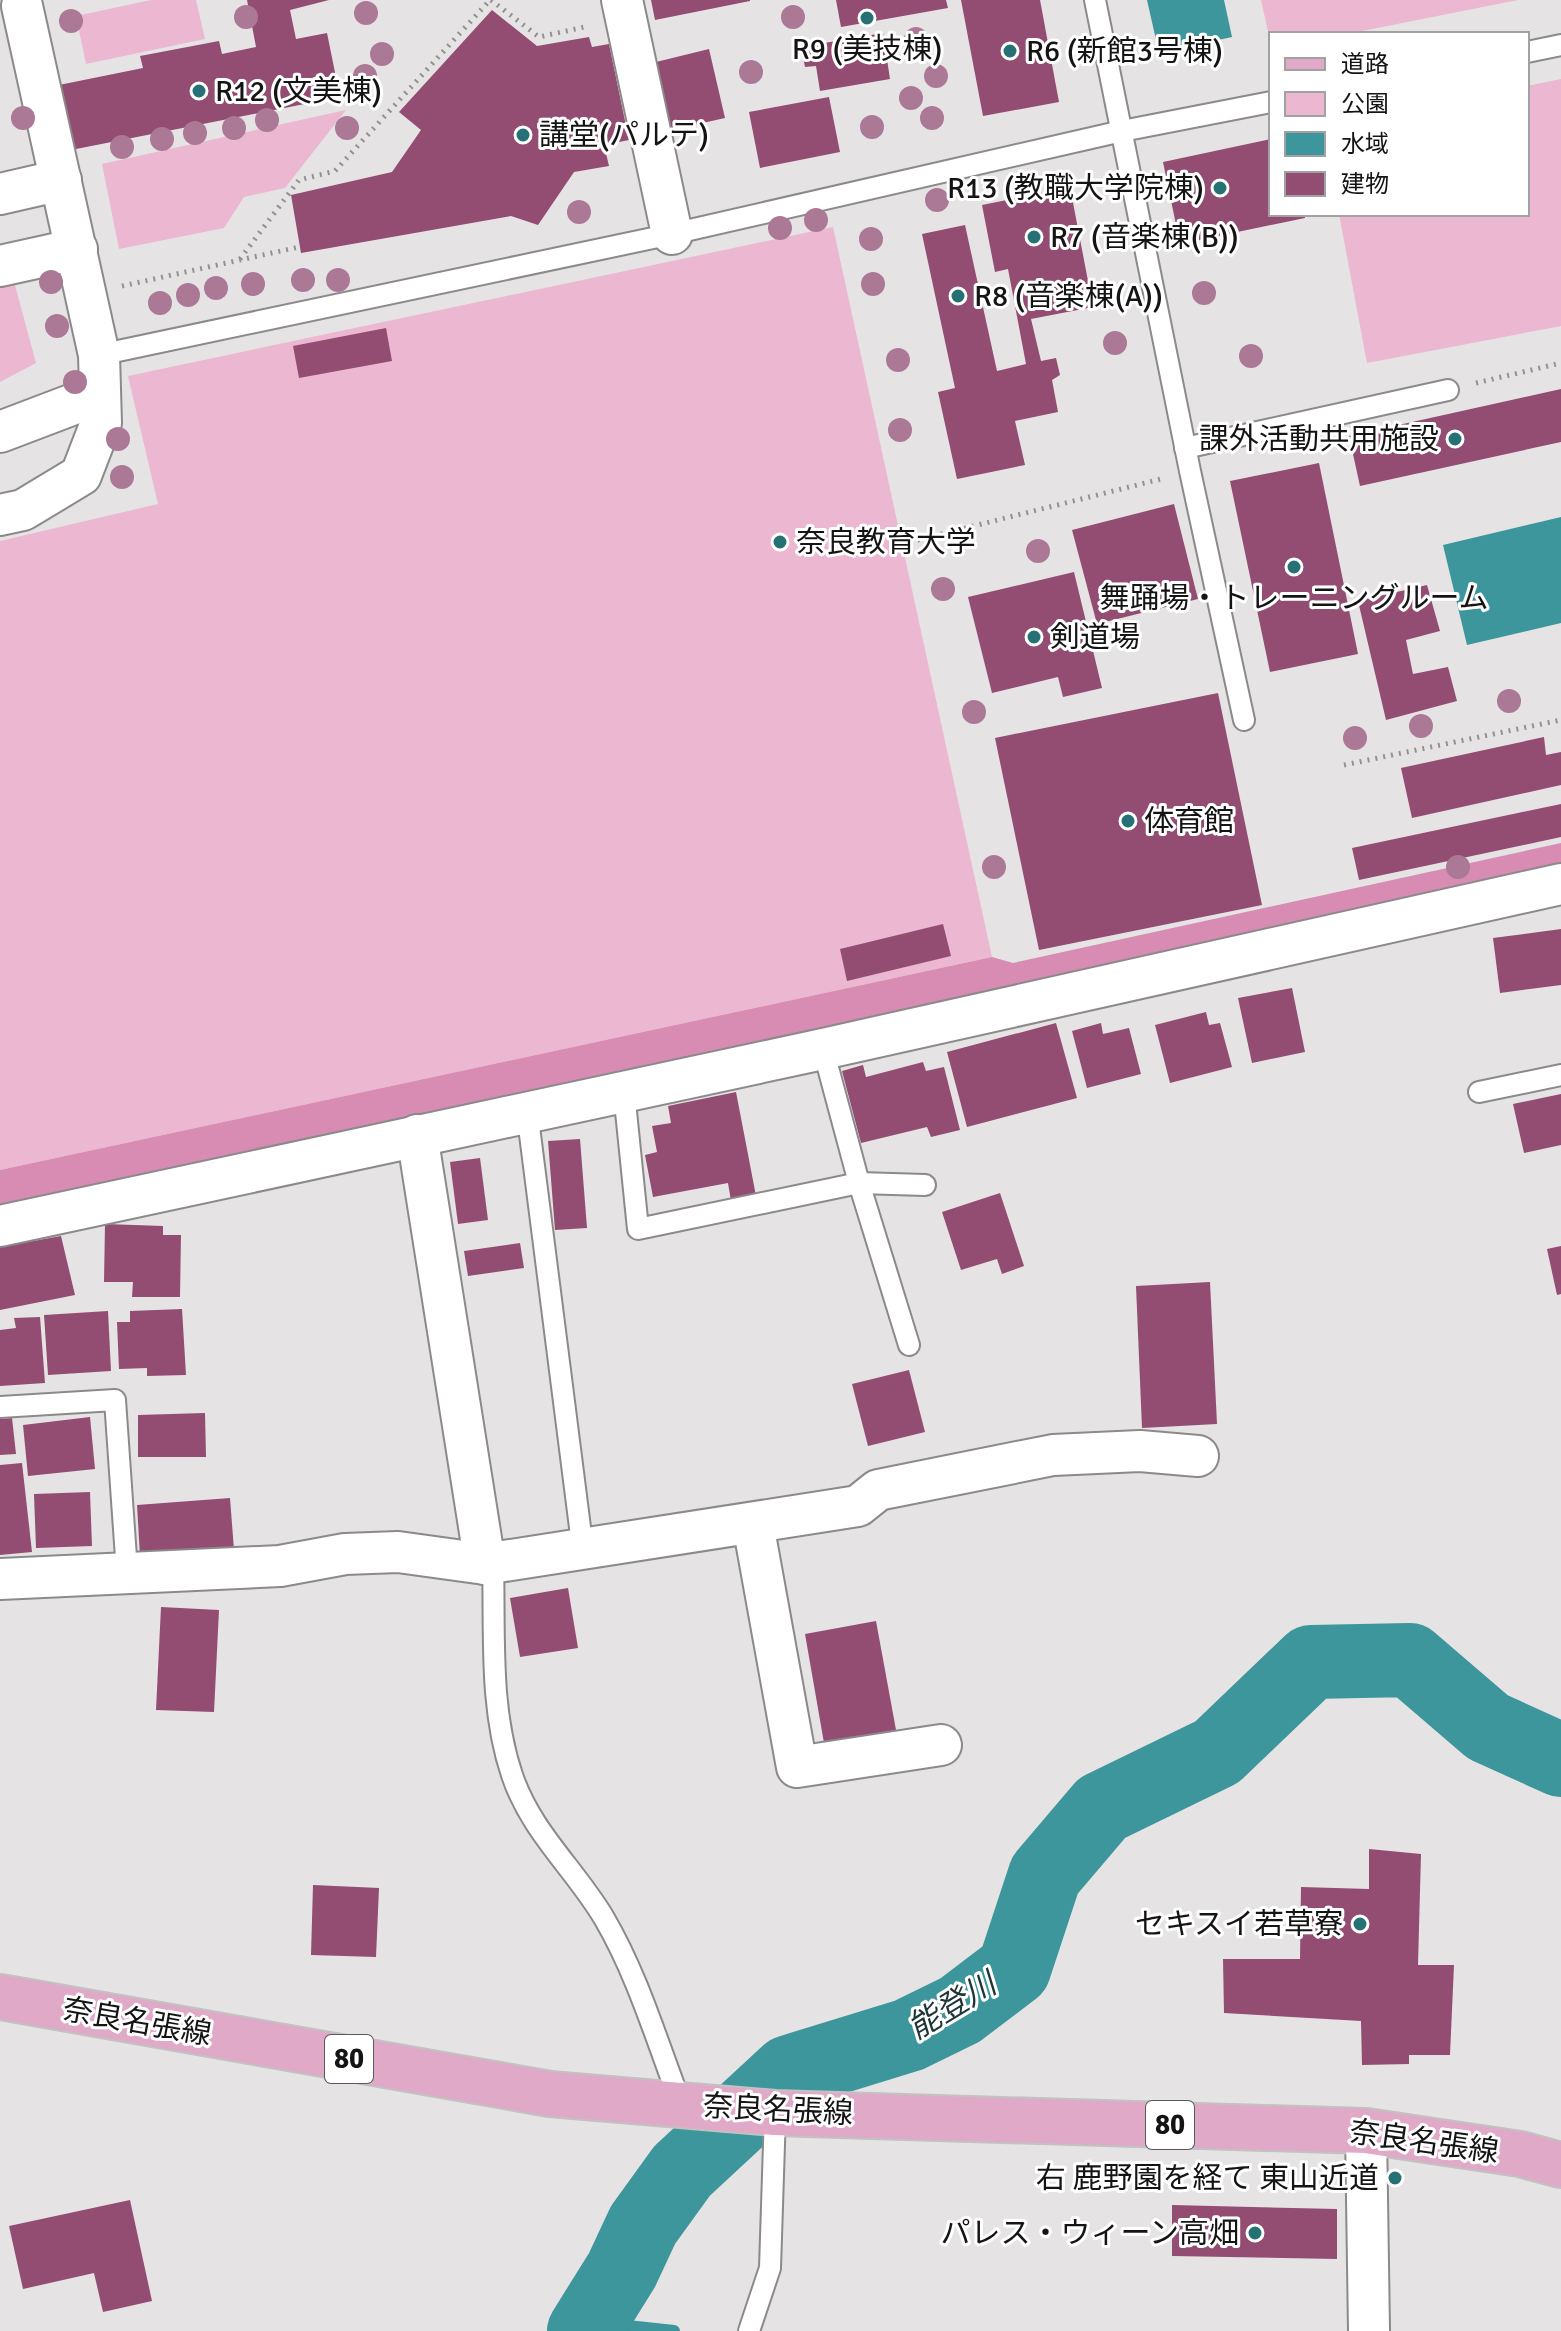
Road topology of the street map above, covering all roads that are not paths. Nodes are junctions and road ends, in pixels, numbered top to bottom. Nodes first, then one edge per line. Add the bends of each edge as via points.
1 (1095, 0) edge
2 (24, 5) edge
3 (623, 9) edge
4 (1561, 45) edge
5 (1529, 52) edge
6 (1269, 102) edge
7 (1122, 131) junction
8 (61, 180) junction
9 (0, 194) edge
10 (672, 234) junction
11 (77, 249) junction
12 (0, 266) edge
13 (100, 374) junction
14 (1448, 390) road end
15 (0, 432) edge
16 (1185, 448) junction
17 (0, 515) edge
18 (1244, 720) dead end
19 (1561, 884) edge
20 (823, 1049) junction
21 (1561, 1075) edge
22 (624, 1092) junction
23 (1479, 1092) dead end
24 (527, 1111) junction
25 (417, 1135) junction
26 (859, 1183) junction
27 (925, 1185) dead end
28 (0, 1226) edge
29 (909, 1345) dead end
30 (0, 1407) edge
31 (1198, 1456) dead end
32 (753, 1524) junction
33 (583, 1551) junction
34 (489, 1563) junction
35 (127, 1572) junction
36 (0, 1579) edge
37 (941, 1745) dead end
38 (0, 1997) edge
39 (691, 2105) junction
40 (775, 2113) junction
41 (1366, 2131) junction
42 (1561, 2165) edge
43 (752, 2324) edge
44 (1369, 2331) edge

1 - 7 lane
2 - 8 street
3 - 10 street
4 - 5 lane
6 - 7 lane
7 - 10 lane
7 - 16 lane
8 - 9 street
8 - 11 street
10 - 13 lane
11 - 12 street
11 - 13 street
13 - 15 street
13 - 17 street via 101,423 81,475 23,510
14 - 16 lane
16 - 18 lane
19 - 20 street
20 - 22 street
20 - 26 lane
21 - 23 lane
22 - 24 street
22 - 26 lane via 638,1229
24 - 25 street
24 - 33 lane
25 - 28 street
25 - 34 street
26 - 27 lane
26 - 29 lane
30 - 35 lane via 115,1400
31 - 32 street via 1140,1451 1053,1455 878,1490 858,1506
32 - 33 street
32 - 37 street via 797,1767
33 - 34 street
34 - 35 street via 398,1552 345,1554 280,1566
34 - 39 lane via 499,1729 512,1777 528,1811 603,1917
35 - 36 street
38 - 39 main road, 奈良名張線 / 80 via 550,2094
39 - 40 main road, 奈良名張線 / 80
40 - 41 main road, 奈良名張線 / 80
40 - 43 lane via 770,2268
41 - 42 main road, 奈良名張線 / 80
41 - 44 street

